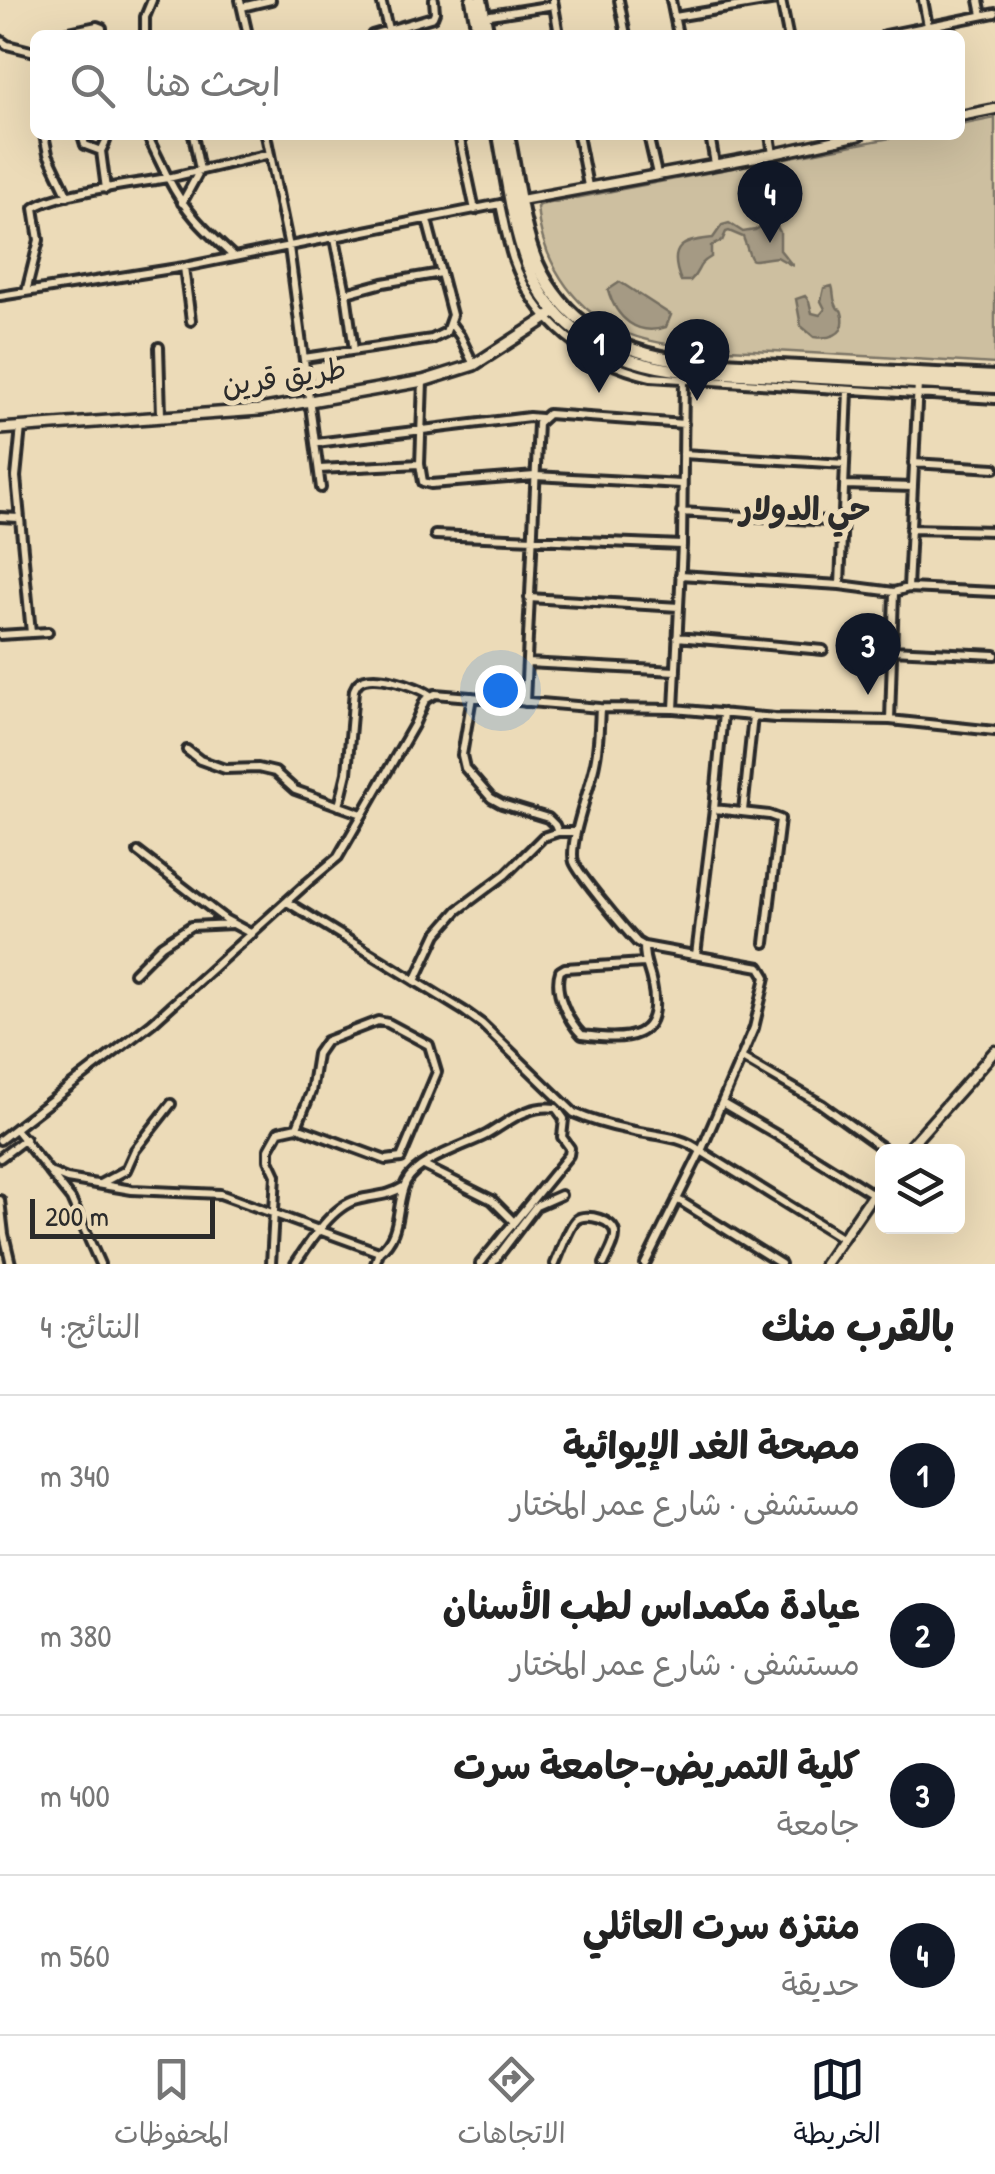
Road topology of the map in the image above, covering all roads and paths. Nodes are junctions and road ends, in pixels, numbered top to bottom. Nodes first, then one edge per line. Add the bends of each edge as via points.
1 (152, 0) edge
2 (271, 0) edge
3 (381, 0) edge
4 (434, 0) edge
5 (472, 0) edge
6 (481, 0) edge
7 (619, 0) edge
8 (672, 0) edge
9 (778, 0) edge
10 (923, 0) edge
11 (979, 0) edge
12 (554, 2) edge
13 (241, 3) edge
14 (995, 13) edge
15 (484, 16) junction
16 (982, 16) junction
17 (675, 17) junction
18 (938, 24) junction
19 (928, 26) junction
20 (78, 30) edge
21 (102, 30) edge
22 (145, 30) edge
23 (247, 30) edge
24 (388, 30) edge
25 (398, 30) edge
26 (478, 30) edge
27 (487, 30) edge
28 (558, 30) edge
29 (625, 30) edge
30 (677, 30) edge
31 (787, 30) edge
32 (914, 30) edge
33 (939, 30) edge
34 (0, 40) edge
35 (30, 51) edge
36 (995, 109) edge
37 (965, 115) edge
38 (45, 140) edge
39 (84, 140) edge
40 (106, 140) edge
41 (149, 140) edge
42 (194, 140) edge
43 (267, 140) edge
44 (460, 140) edge
45 (500, 140) edge
46 (508, 140) edge
47 (579, 140) edge
48 (649, 140) edge
49 (711, 140) edge
50 (771, 140) edge
51 (825, 140) edge
52 (101, 151) junction
53 (270, 154) junction
54 (774, 154) junction
55 (715, 164) junction
56 (200, 170) junction
57 (657, 174) junction
58 (168, 178) junction
59 (588, 186) junction
60 (106, 189) junction
61 (68, 196) junction
62 (511, 202) junction
63 (182, 204) junction
64 (475, 210) junction
65 (427, 220) junction
66 (335, 238) junction
67 (289, 247) junction
68 (234, 257) junction
69 (184, 267) junction
70 (441, 273) junction
71 (26, 292) junction
72 (346, 293) junction
73 (0, 296) edge
74 (551, 316) junction
75 (191, 321) dead end
76 (451, 324) junction
77 (159, 347) dead end
78 (354, 350) junction
79 (600, 354) junction
80 (304, 358) junction
81 (474, 366) junction
82 (995, 377) edge
83 (422, 380) junction
84 (684, 380) junction
85 (995, 387) edge
86 (918, 389) junction
87 (848, 391) junction
88 (995, 400) edge
89 (310, 402) junction
90 (161, 416) junction
91 (541, 418) junction
92 (684, 424) junction
93 (22, 426) junction
94 (0, 428) edge
95 (421, 430) junction
96 (316, 443) junction
97 (683, 454) junction
98 (914, 463) junction
99 (420, 464) junction
100 (846, 464) junction
101 (995, 468) edge
102 (319, 470) junction
103 (535, 476) junction
104 (682, 484) junction
105 (845, 485) junction
106 (913, 487) junction
107 (322, 488) dead end
108 (681, 512) junction
109 (0, 517) edge
110 (19, 518) junction
111 (844, 522) junction
112 (910, 529) junction
113 (995, 531) edge
114 (435, 535) dead end
115 (531, 538) junction
116 (682, 545) junction
117 (680, 574) junction
118 (840, 585) junction
119 (908, 588) junction
120 (894, 592) junction
121 (995, 592) edge
122 (529, 598) junction
123 (679, 607) junction
124 (48, 632) dead end
125 (31, 633) junction
126 (0, 635) edge
127 (677, 637) junction
128 (823, 650) dead end
129 (892, 650) junction
130 (995, 655) edge
131 (527, 663) junction
132 (676, 671) junction
133 (430, 696) junction
134 (472, 697) junction
135 (526, 702) junction
136 (600, 708) junction
137 (674, 709) junction
138 (723, 714) junction
139 (753, 716) junction
140 (890, 720) junction
141 (995, 731) edge
142 (188, 750) dead end
143 (340, 806) junction
144 (714, 809) junction
145 (743, 812) junction
146 (362, 814) junction
147 (558, 832) junction
148 (576, 832) junction
149 (138, 852) dead end
150 (287, 902) junction
151 (233, 924) junction
152 (252, 934) junction
153 (765, 944) dead end
154 (644, 946) junction
155 (696, 955) junction
156 (644, 963) junction
157 (134, 973) dead end
158 (415, 981) junction
159 (995, 1052) edge
160 (742, 1058) junction
161 (722, 1103) junction
162 (171, 1104) dead end
163 (297, 1127) junction
164 (16, 1130) junction
165 (0, 1140) edge
166 (24, 1140) junction
167 (877, 1144) edge
168 (913, 1144) edge
169 (702, 1151) junction
170 (0, 1158) edge
171 (424, 1166) junction
172 (52, 1173) junction
173 (98, 1184) junction
174 (404, 1186) junction
175 (875, 1190) edge
176 (561, 1194) dead end
177 (872, 1194) junction
178 (677, 1199) junction
179 (0, 1200) edge
180 (273, 1215) junction
181 (514, 1222) junction
182 (320, 1232) junction
183 (843, 1239) junction
184 (379, 1252) junction
185 (11, 1264) edge
186 (100, 1264) edge
187 (271, 1264) edge
188 (295, 1264) edge
189 (375, 1264) edge
190 (480, 1264) edge
191 (492, 1264) edge
192 (556, 1264) edge
193 (604, 1264) edge
194 (644, 1264) edge
195 (780, 1264) edge
196 (825, 1264) edge

1 - 22 street
2 - 13 street
3 - 24 street
4 - 25 street via 433,18
5 - 26 main road
6 - 15 main road
7 - 29 street
8 - 17 street
9 - 17 street
9 - 31 street
10 - 19 street
11 - 16 street
12 - 15 street
12 - 28 street
13 - 23 street
14 - 16 street
15 - 27 main road
16 - 18 street
17 - 30 street
18 - 19 street
18 - 33 street
19 - 32 street
20 - 21 street
34 - 35 street
36 - 37 street
38 - 61 street
39 - 52 street
40 - 52 street
41 - 58 street
42 - 56 street
43 - 53 street
44 - 64 street
45 - 62 main road
46 - 62 main road
47 - 59 street
48 - 57 street
49 - 55 street
50 - 54 street
51 - 54 street
52 - 60 street
53 - 56 street
53 - 67 street
54 - 55 street
55 - 57 street
56 - 58 street
56 - 63 street
57 - 59 street
58 - 60 street
58 - 63 street
59 - 62 street
60 - 61 street
61 - 71 street via 34,208 39,240
62 - 64 street
62 - 74 main road via 519,257
62 - 82 main road via 537,263 566,306 632,351 685,361
63 - 68 street
64 - 65 street
65 - 66 street
65 - 70 street
66 - 67 street
66 - 72 street
67 - 68 street
67 - 80 street
68 - 69 street
69 - 71 street
69 - 75 street
70 - 72 street
70 - 76 street
71 - 73 street
72 - 78 street
74 - 79 main road
74 - 81 main road, طريق قرين
76 - 78 street via 441,336
76 - 81 street
77 - 90 street
78 - 80 street
79 - 84 street via 625,371
79 - 86 main road via 655,368
80 - 89 street
81 - 83 main road, طريق قرين
83 - 89 main road, طريق قرين
83 - 95 street
84 - 87 street
84 - 92 street
85 - 86 main road
86 - 87 street
86 - 88 street
86 - 98 street
87 - 100 street
89 - 90 main road, طريق قرين
89 - 96 street
90 - 93 main road, طريق قرين
91 - 92 street
91 - 95 street
91 - 103 street
92 - 97 street
93 - 94 main road, طريق قرين
93 - 110 street
95 - 96 street
95 - 99 street
96 - 102 street
97 - 100 street
97 - 104 street
98 - 101 street
98 - 106 street
99 - 102 street
99 - 103 street via 423,482 431,484
100 - 105 street
102 - 107 street
103 - 104 street
103 - 115 street
104 - 108 street
105 - 106 street
105 - 111 street
106 - 112 street
108 - 111 street
108 - 116 street
109 - 110 street
110 - 125 street
111 - 118 street
112 - 113 street
112 - 119 street
114 - 115 street
115 - 116 street
115 - 122 street
116 - 117 street
117 - 118 street
117 - 123 street
118 - 120 street
119 - 120 street
119 - 121 street
120 - 129 street
122 - 123 street
122 - 131 street
123 - 127 street
124 - 125 street
125 - 126 street
127 - 128 street
127 - 132 street
129 - 130 street
129 - 140 street
131 - 132 street
131 - 135 street
132 - 137 street
133 - 134 street
133 - 143 street via 409,684 357,684
133 - 146 street
134 - 135 street
134 - 147 street via 465,768 491,798 548,818
135 - 136 street
136 - 137 street
136 - 148 street via 596,760
137 - 138 street
138 - 139 street
138 - 144 street
139 - 140 street
139 - 145 street
140 - 141 street
142 - 143 street via 224,769 275,772 296,790
143 - 146 street
144 - 145 street
144 - 155 street
145 - 153 street via 780,822
146 - 150 street via 338,856
147 - 148 street
147 - 158 street via 542,837 446,921
148 - 154 street via 576,866
149 - 151 street
150 - 152 street
150 - 158 street
151 - 152 street
151 - 157 street via 191,926
152 - 164 street
154 - 155 street
154 - 156 street
155 - 160 street via 764,972
156 - 156 street via 654,998 648,1029 582,1036 560,993 560,971
158 - 169 street via 482,1024 574,1113
159 - 168 street
160 - 161 street
160 - 167 street
161 - 169 street
161 - 177 street
162 - 173 street via 126,1170
163 - 163 street via 326,1040 378,1021 430,1045 437,1072 401,1158 386,1160
163 - 180 street via 278,1131 269,1148 276,1175
164 - 165 street
164 - 166 street
166 - 170 street
166 - 172 street
169 - 178 street
169 - 183 street
171 - 174 street
171 - 181 street via 492,1200
171 - 181 street via 524,1112 556,1108 568,1155
172 - 173 street
172 - 186 street via 78,1211
173 - 180 street via 220,1194
174 - 182 street via 352,1201 331,1214
174 - 184 street via 392,1237
175 - 177 street
176 - 191 street via 536,1206
177 - 183 street
178 - 194 street
178 - 195 street
179 - 185 street
180 - 182 street
180 - 187 street
181 - 190 street
182 - 184 street
182 - 188 street
183 - 196 street
184 - 189 street
192 - 193 street via 572,1224 588,1217 615,1231

